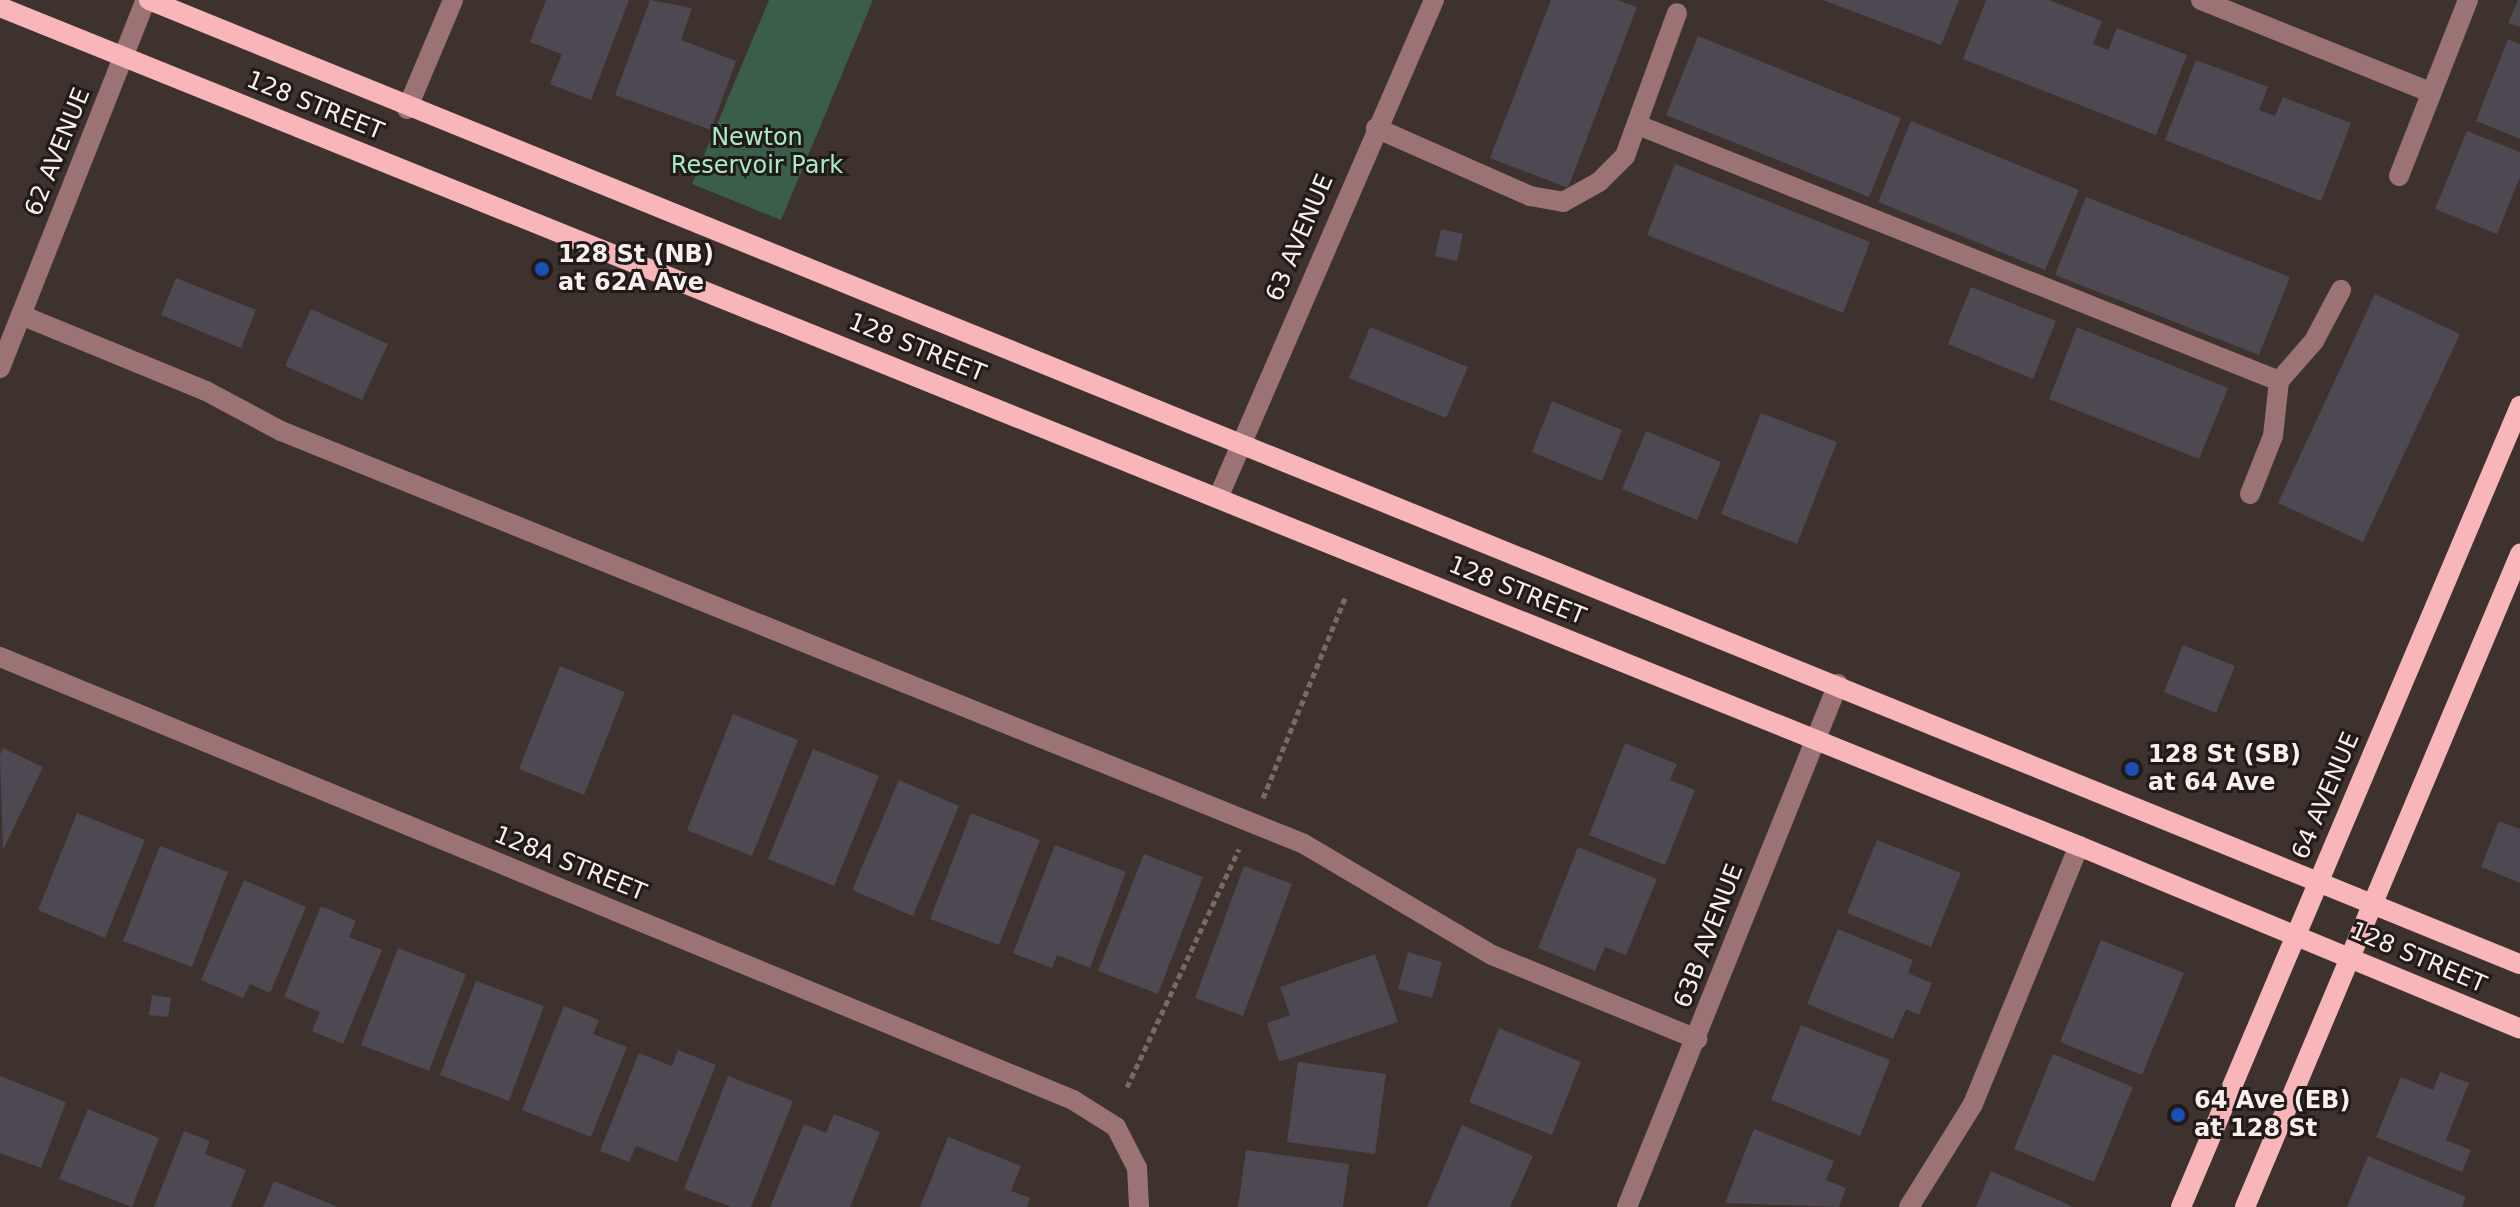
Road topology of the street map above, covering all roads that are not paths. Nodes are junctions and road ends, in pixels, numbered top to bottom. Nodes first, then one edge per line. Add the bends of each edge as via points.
1 (148, 0) edge
2 (453, 0) edge
3 (1434, 0) edge
4 (2201, 0) edge
5 (2468, 0) edge
6 (0, 7) edge
7 (1677, 13) dead end
8 (123, 58) junction
9 (2430, 92) junction
10 (407, 109) junction
11 (1638, 125) junction
12 (1376, 128) junction
13 (2399, 176) dead end
14 (2341, 290) dead end
15 (21, 315) junction
16 (0, 368) edge
17 (2279, 381) junction
18 (2520, 406) edge
19 (1241, 441) junction
20 (2250, 494) dead end
21 (1218, 498) junction
22 (2520, 554) edge
23 (0, 657) edge
24 (1838, 684) junction
25 (1813, 739) junction
26 (2079, 846) junction
27 (2319, 879) junction
28 (2372, 903) junction
29 (2296, 935) junction
30 (2350, 957) junction
31 (2520, 964) edge
32 (2520, 1029) edge
33 (1697, 1039) junction
34 (1139, 1207) edge
35 (1627, 1207) edge
36 (1909, 1207) edge
37 (2181, 1207) edge
38 (2245, 1207) edge

1 - 8 street, 62 AVENUE
1 - 10 main road, 128 STREET
2 - 10 street
3 - 12 street, 63 AVENUE
4 - 9 street
5 - 9 street
6 - 8 main road, 128 STREET
7 - 11 street
8 - 15 street, 62 AVENUE
8 - 21 main road, 128 STREET
9 - 13 street
10 - 19 main road, 128 STREET
11 - 12 street via 1625,156 1599,182 1563,202 1530,196
11 - 17 street
12 - 19 street, 63 AVENUE
14 - 17 street via 2314,341
15 - 16 street, 62 AVENUE
15 - 33 street via 206,391 281,431 1304,844 1492,955
17 - 20 street via 2273,436
18 - 27 main road, 64 AVENUE
19 - 21 street, 63 AVENUE
19 - 24 main road, 128 STREET
21 - 25 main road, 128 STREET
22 - 28 main road
23 - 34 street, 128A STREET via 1026,1080 1116,1127 1137,1168
24 - 25 street, 63B AVENUE
24 - 27 main road, 128 STREET
25 - 26 main road, 128 STREET
25 - 33 street, 63B AVENUE
26 - 29 main road, 128 STREET
26 - 36 street via 1973,1104
27 - 28 main road, 128 STREET
27 - 29 main road, 64 AVENUE
28 - 30 main road
28 - 31 main road, 128 STREET
29 - 30 main road, 128 STREET
29 - 37 main road, 64 AVENUE
30 - 32 main road, 128 STREET
30 - 38 main road
33 - 35 street, 63B AVENUE

